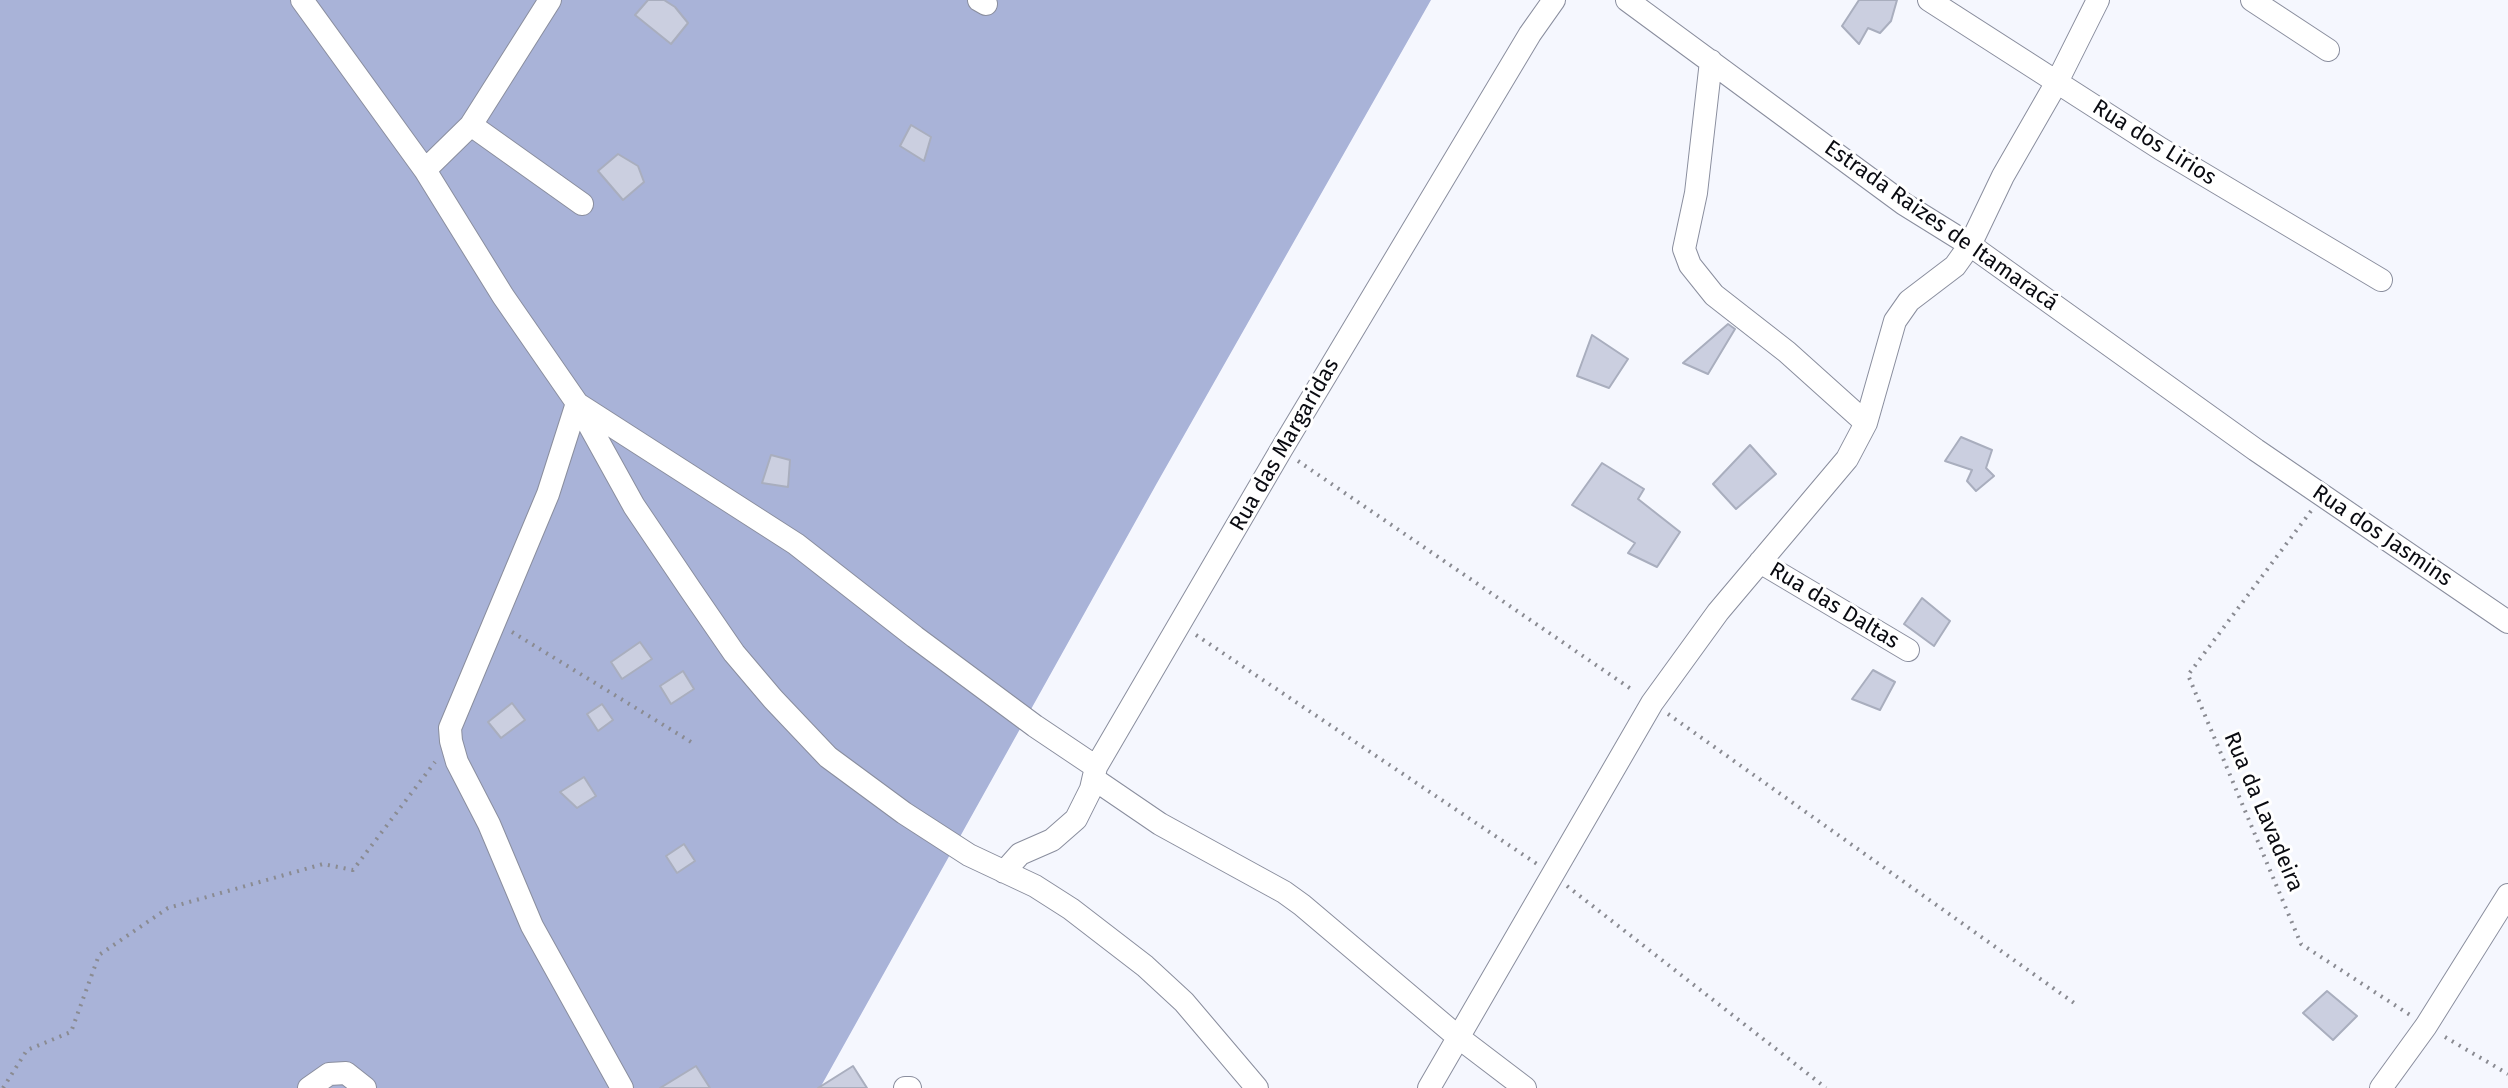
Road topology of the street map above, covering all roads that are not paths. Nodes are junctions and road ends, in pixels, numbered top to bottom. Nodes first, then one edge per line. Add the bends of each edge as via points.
1 (302, 0) edge
2 (550, 0) edge
3 (1554, 0) edge
4 (1627, 0) edge
5 (1929, 0) edge
6 (2098, 0) edge
7 (2252, 0) edge
8 (2328, 50) dead end
9 (1711, 61) junction
10 (2057, 82) junction
11 (471, 125) junction
12 (425, 170) junction
13 (582, 204) dead end
14 (1970, 245) junction
15 (2381, 280) dead end
16 (577, 403) junction
17 (1866, 423) junction
18 (2256, 450) joint
19 (1760, 562) junction
20 (2508, 622) edge
21 (1908, 650) dead end
22 (1095, 773) junction
23 (1004, 872) junction
24 (2508, 895) edge
25 (1458, 1037) junction
26 (309, 1088) edge
27 (365, 1088) edge
28 (622, 1088) edge
29 (1257, 1088) edge
30 (1429, 1088) edge
31 (1525, 1088) edge
32 (2381, 1088) edge

1 - 12 street
2 - 11 street
3 - 22 street, Rua das Margaridas via 1281,450
4 - 9 street, Estrada Raizes de Itamaracá
5 - 10 street, Rua dos Lirios
6 - 10 street
7 - 8 street
9 - 14 street, Estrada Raizes de Itamaracá via 1904,204
9 - 17 street via 1684,249 1690,265 1714,295
10 - 14 street
10 - 15 street, Rua dos Lirios
11 - 12 street
11 - 13 street
12 - 16 street
14 - 17 street via 1955,266 1909,301 1895,321
14 - 18 street, Estrada Raizes de Itamaracá
16 - 22 street via 796,544
16 - 23 street via 634,506 734,653 773,699 828,757 942,839
16 - 28 street via 548,494 450,728 457,762 532,926
17 - 19 street via 1847,459
18 - 20 street, Rua dos Jasmins
19 - 21 street, Rua das Daltas
19 - 25 street via 1652,703
22 - 23 street, Rua das Margaridas via 1076,819 1052,840 1020,854
22 - 25 street via 1160,824 1284,892
23 - 29 street via 1071,909 1145,966 1184,1002
24 - 32 street
25 - 30 street
25 - 31 street
26 - 27 street via 329,1074 346,1073

